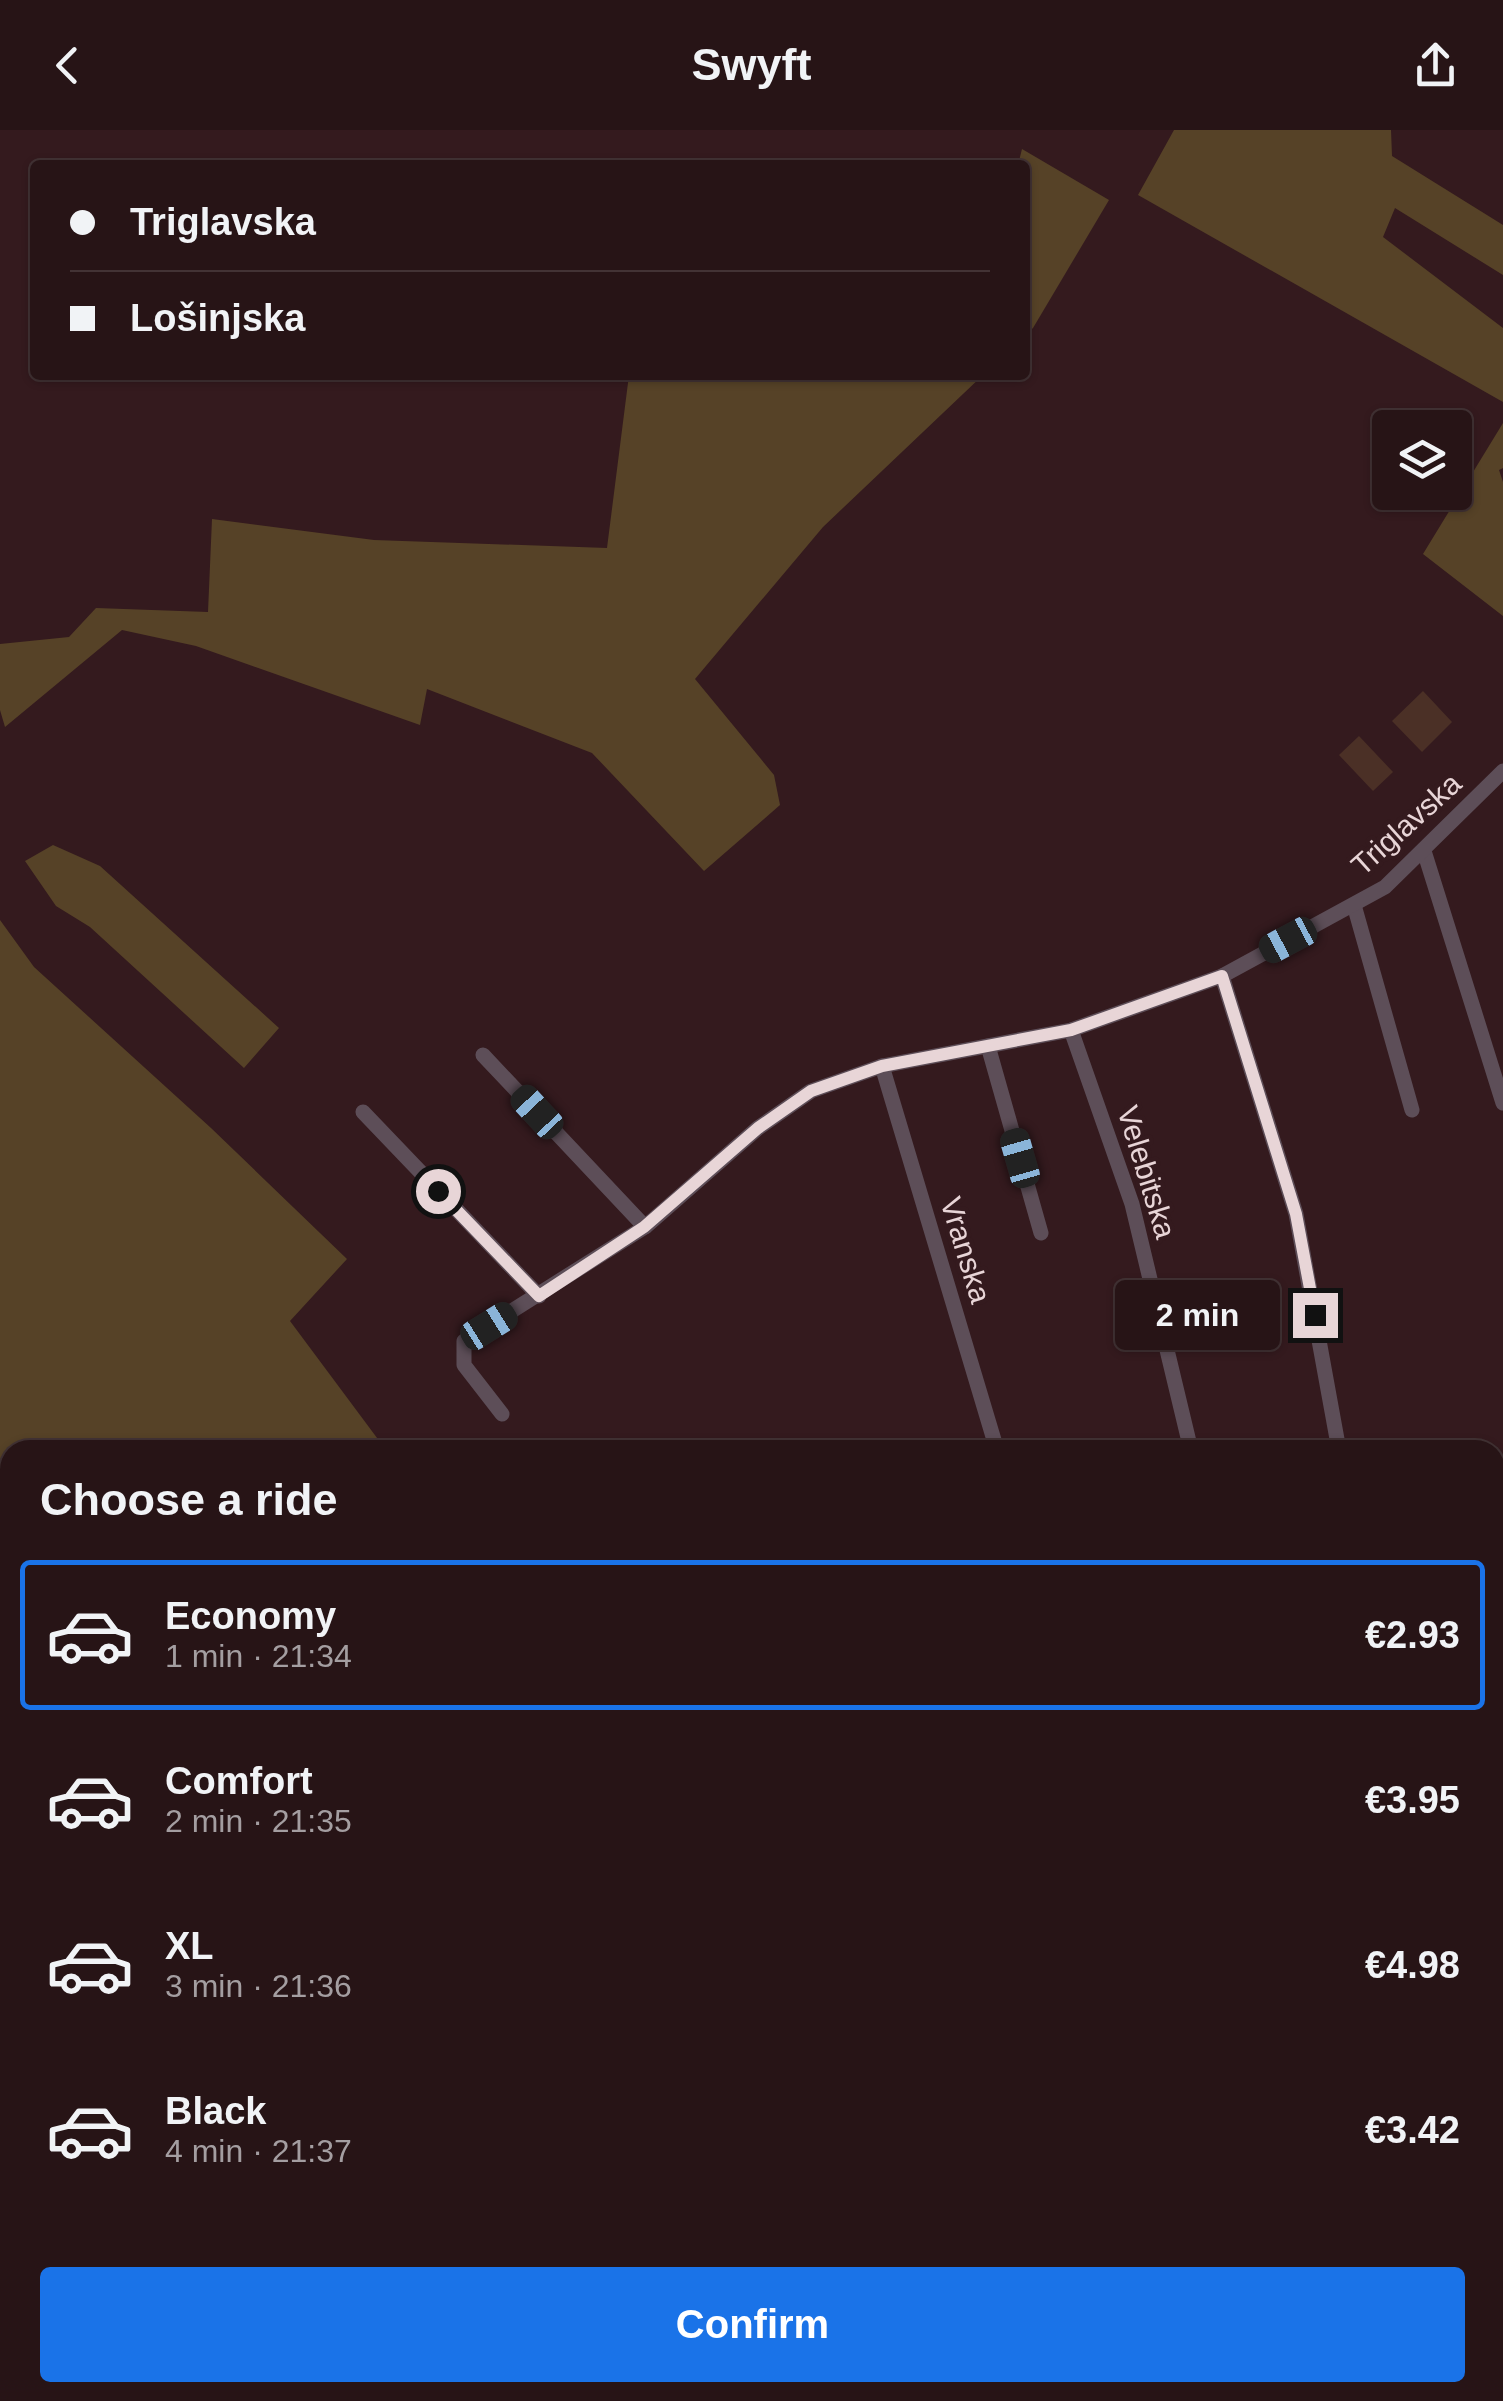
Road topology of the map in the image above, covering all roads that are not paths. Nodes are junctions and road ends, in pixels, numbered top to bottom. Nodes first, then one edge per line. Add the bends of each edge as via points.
1 (1503, 771) edge
2 (1424, 851) junction
3 (1354, 904) junction
4 (1222, 976) junction
5 (1071, 1030) junction
6 (988, 1046) junction
7 (483, 1055) dead end
8 (882, 1066) junction
9 (1503, 1103) edge
10 (1412, 1110) dead end
11 (363, 1112) dead end
12 (644, 1227) junction
13 (1041, 1233) dead end
14 (539, 1296) junction
15 (502, 1414) dead end
16 (995, 1440) edge
17 (1190, 1440) edge
18 (1338, 1440) edge

1 - 2 street, Triglavska
2 - 3 street, Triglavska via 1385,887
2 - 9 street
3 - 4 street, Triglavska
3 - 10 street
4 - 5 street, Triglavska
4 - 18 street via 1296,1214
5 - 6 street, Triglavska
5 - 17 street, Velebitska via 1132,1204
6 - 8 street, Triglavska
6 - 13 street
7 - 12 street
8 - 12 street, Triglavska via 811,1091
8 - 16 street, Vranska
11 - 14 street
12 - 14 street, Triglavska
14 - 15 street, Triglavska via 464,1341 464,1365

